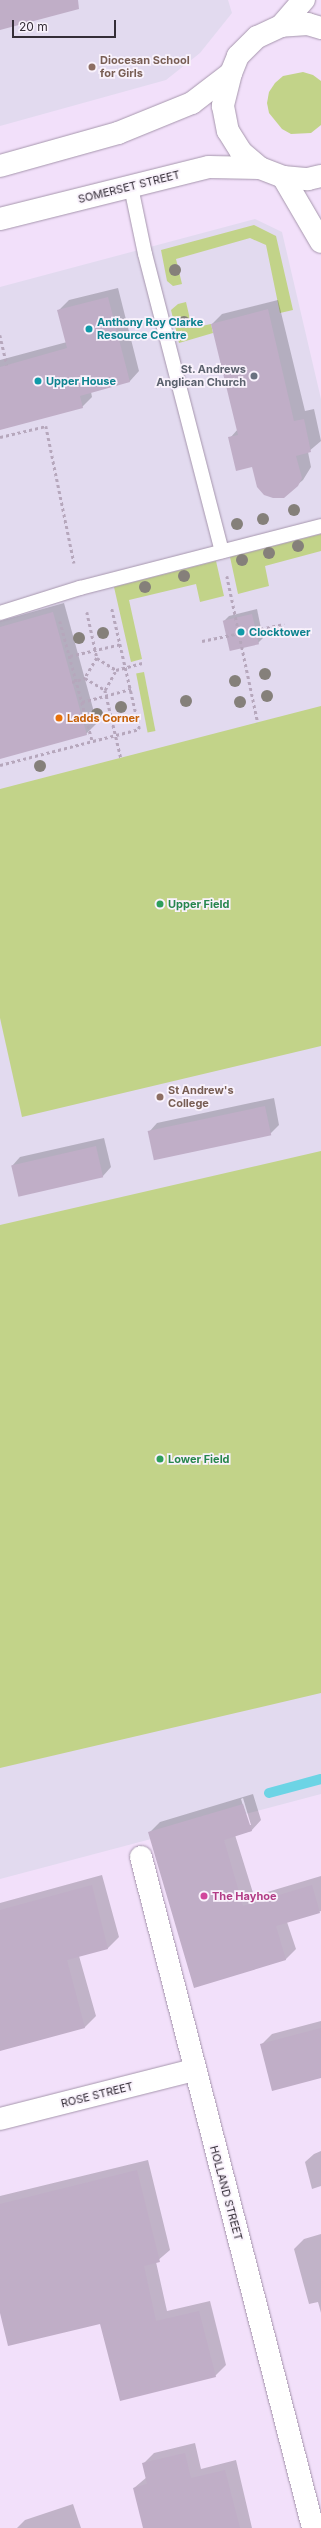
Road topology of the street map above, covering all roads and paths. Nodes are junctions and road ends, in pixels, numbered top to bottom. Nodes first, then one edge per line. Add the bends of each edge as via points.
1 (304, 0) edge
2 (281, 26) junction
3 (321, 28) edge
4 (231, 73) junction
5 (0, 166) edge
6 (260, 168) junction
7 (321, 176) edge
8 (283, 177) junction
9 (131, 187) junction
10 (0, 219) edge
11 (321, 242) edge
12 (0, 335) edge
13 (7, 365) dead end
14 (0, 437) edge
15 (321, 526) edge
16 (222, 551) junction
17 (80, 588) junction
18 (86, 609) dead end
19 (106, 609) dead end
20 (0, 612) edge
21 (93, 612) dead end
22 (87, 614) junction
23 (80, 616) dead end
24 (67, 619) dead end
25 (284, 624) dead end
26 (240, 634) junction
27 (202, 641) dead end
28 (121, 644) junction
29 (95, 650) junction
30 (70, 656) junction
31 (96, 658) junction
32 (142, 663) dead end
33 (126, 667) junction
34 (116, 670) junction
35 (85, 678) junction
36 (77, 681) junction
37 (72, 682) dead end
38 (131, 689) junction
39 (105, 690) junction
40 (106, 695) junction
41 (82, 702) junction
42 (258, 723) dead end
43 (115, 735) junction
44 (92, 740) junction
45 (121, 758) dead end
46 (0, 765) edge
47 (141, 1857) dead end
48 (194, 2070) junction
49 (0, 2119) edge
50 (313, 2528) edge

1 - 2 street
2 - 3 street, SOMERSET STREET via 308,24
2 - 4 street, SOMERSET STREET via 257,37 238,56
4 - 5 street, SOMERSET STREET via 192,103 118,133
4 - 6 street, SOMERSET STREET via 223,106 228,131 241,152
6 - 8 street, SOMERSET STREET
6 - 9 street, SOMERSET STREET via 209,167
7 - 8 street, SOMERSET STREET via 308,179
8 - 11 street
9 - 10 street, SOMERSET STREET
9 - 16 lane via 144,248
12 - 13 path
14 - 17 path via 46,426
15 - 16 lane
16 - 17 lane
16 - 26 path
17 - 20 lane
18 - 22 path
19 - 28 path via 113,607
21 - 22 path
22 - 23 path
22 - 29 path
24 - 30 path via 60,621
25 - 26 path
26 - 27 path
26 - 42 path
28 - 29 path
28 - 33 path
29 - 30 path
29 - 31 path
30 - 36 path
31 - 34 path
31 - 35 path
32 - 33 path
33 - 34 path
33 - 38 path
34 - 39 path
35 - 36 path
35 - 39 path
36 - 37 path
36 - 41 path
38 - 40 path
38 - 43 path via 139,728
39 - 40 path
40 - 41 path
40 - 43 path
41 - 44 path
43 - 44 path
43 - 45 path
44 - 46 path
47 - 48 street, HOLLAND STREET
48 - 49 street, ROSE STREET
48 - 50 street, HOLLAND STREET

